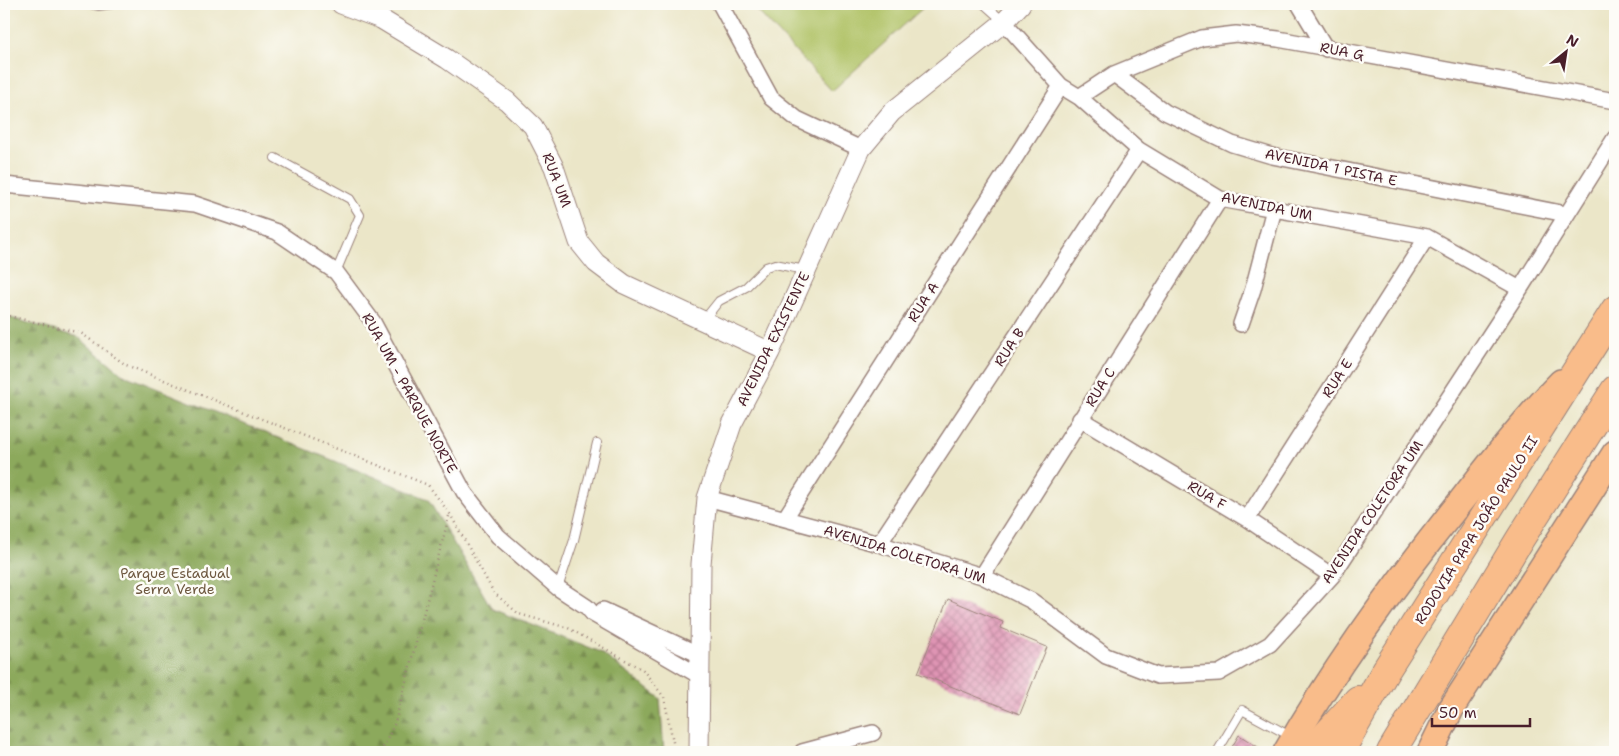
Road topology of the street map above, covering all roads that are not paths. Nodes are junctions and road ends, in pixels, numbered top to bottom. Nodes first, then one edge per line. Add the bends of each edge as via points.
1 (90, 4) edge
2 (113, 4) edge
3 (344, 4) edge
4 (720, 4) edge
5 (984, 4) edge
6 (1021, 4) edge
7 (1299, 4) edge
8 (1004, 22) junction
9 (1326, 49) junction
10 (1114, 74) junction
11 (1062, 86) junction
12 (1079, 97) junction
13 (1615, 100) edge
14 (1615, 138) edge
15 (861, 149) junction
16 (1139, 150) junction
17 (275, 158) dead end
18 (4, 185) edge
19 (1220, 199) junction
20 (1274, 209) junction
21 (1566, 214) junction
22 (1427, 237) junction
23 (807, 270) junction
24 (336, 272) junction
25 (1520, 289) junction
26 (1615, 310) edge
27 (703, 321) junction
28 (1241, 324) dead end
29 (770, 352) junction
30 (1585, 358) junction
31 (1615, 390) edge
32 (1080, 419) junction
33 (597, 443) dead end
34 (1615, 454) edge
35 (707, 498) junction
36 (785, 518) junction
37 (1247, 519) junction
38 (879, 544) junction
39 (982, 576) junction
40 (1332, 576) junction
41 (558, 588) junction
42 (587, 607) junction
43 (700, 655) junction
44 (1386, 670) junction
45 (698, 675) junction
46 (1424, 696) junction
47 (873, 733) dead end
48 (1297, 747) edge
49 (699, 752) edge
50 (802, 752) edge
51 (1217, 752) edge
52 (1340, 752) edge
53 (1391, 752) edge
54 (1408, 752) edge
55 (1430, 752) edge

1 - 2 lane
3 - 27 street, RUA UM via 381,19 507,101 533,126 554,167 579,242 596,263 624,284
4 - 15 street via 771,98 797,119
5 - 8 lane
6 - 8 street, AVENIDA EXISTENTE
7 - 9 street
8 - 11 street, AVENIDA UM
8 - 15 street, AVENIDA EXISTENTE via 892,112
9 - 10 street, RUA G via 1278,38 1236,34 1202,38
9 - 13 street, RUA G
10 - 12 street, RUA G
10 - 21 street, AVENIDA 1 PISTA E via 1165,112 1232,144 1272,156
11 - 12 street, AVENIDA UM
11 - 36 street, RUA A
12 - 16 street, AVENIDA UM
14 - 21 street, AVENIDA COLETORA UM
15 - 23 street, AVENIDA EXISTENTE
16 - 19 street, AVENIDA UM
16 - 38 street, RUA B
17 - 24 lane via 350,198 357,207 360,215
18 - 24 street, RUA UM - PARQUE NORTE via 195,204 277,232
19 - 20 street, AVENIDA UM
19 - 32 street, RUA C
20 - 22 street, AVENIDA UM
20 - 28 street
21 - 25 street, AVENIDA COLETORA UM
22 - 25 street, AVENIDA UM
22 - 37 street, RUA E
23 - 27 lane via 775,264 766,266 746,287 719,300
23 - 29 street, AVENIDA EXISTENTE
24 - 41 street, RUA UM - PARQUE NORTE via 373,322 464,492 498,536
25 - 40 street, AVENIDA COLETORA UM
26 - 30 highway, RODOVIA PAPA JOÃO PAULO II
27 - 29 street, RUA UM
29 - 35 street, AVENIDA EXISTENTE via 732,424
30 - 44 highway, RODOVIA PAPA JOÃO PAULO II
30 - 48 main road via 1531,412 1406,570 1330,678
31 - 46 highway
32 - 37 street, RUA F
32 - 39 street, RUA C
33 - 41 lane via 574,540
34 - 55 main road via 1451,709
35 - 36 street, AVENIDA COLETORA UM
35 - 43 street, AVENIDA EXISTENTE via 700,564
36 - 38 street, AVENIDA COLETORA UM
37 - 40 street, RUA F
38 - 39 street, AVENIDA COLETORA UM
39 - 40 street, AVENIDA COLETORA UM via 1032,601 1106,656 1158,676 1219,673 1270,644
41 - 42 street, RUA UM - PARQUE NORTE
42 - 43 street, RUA UM - PARQUE NORTE via 605,611
42 - 45 street, RUA UM - PARQUE NORTE via 601,619
43 - 45 street, AVENIDA EXISTENTE
44 - 48 highway
44 - 52 highway, RODOVIA PAPA JOÃO PAULO II
45 - 49 street, AVENIDA EXISTENTE
46 - 53 highway
46 - 54 highway
47 - 50 street
48 - 51 lane via 1242,710

